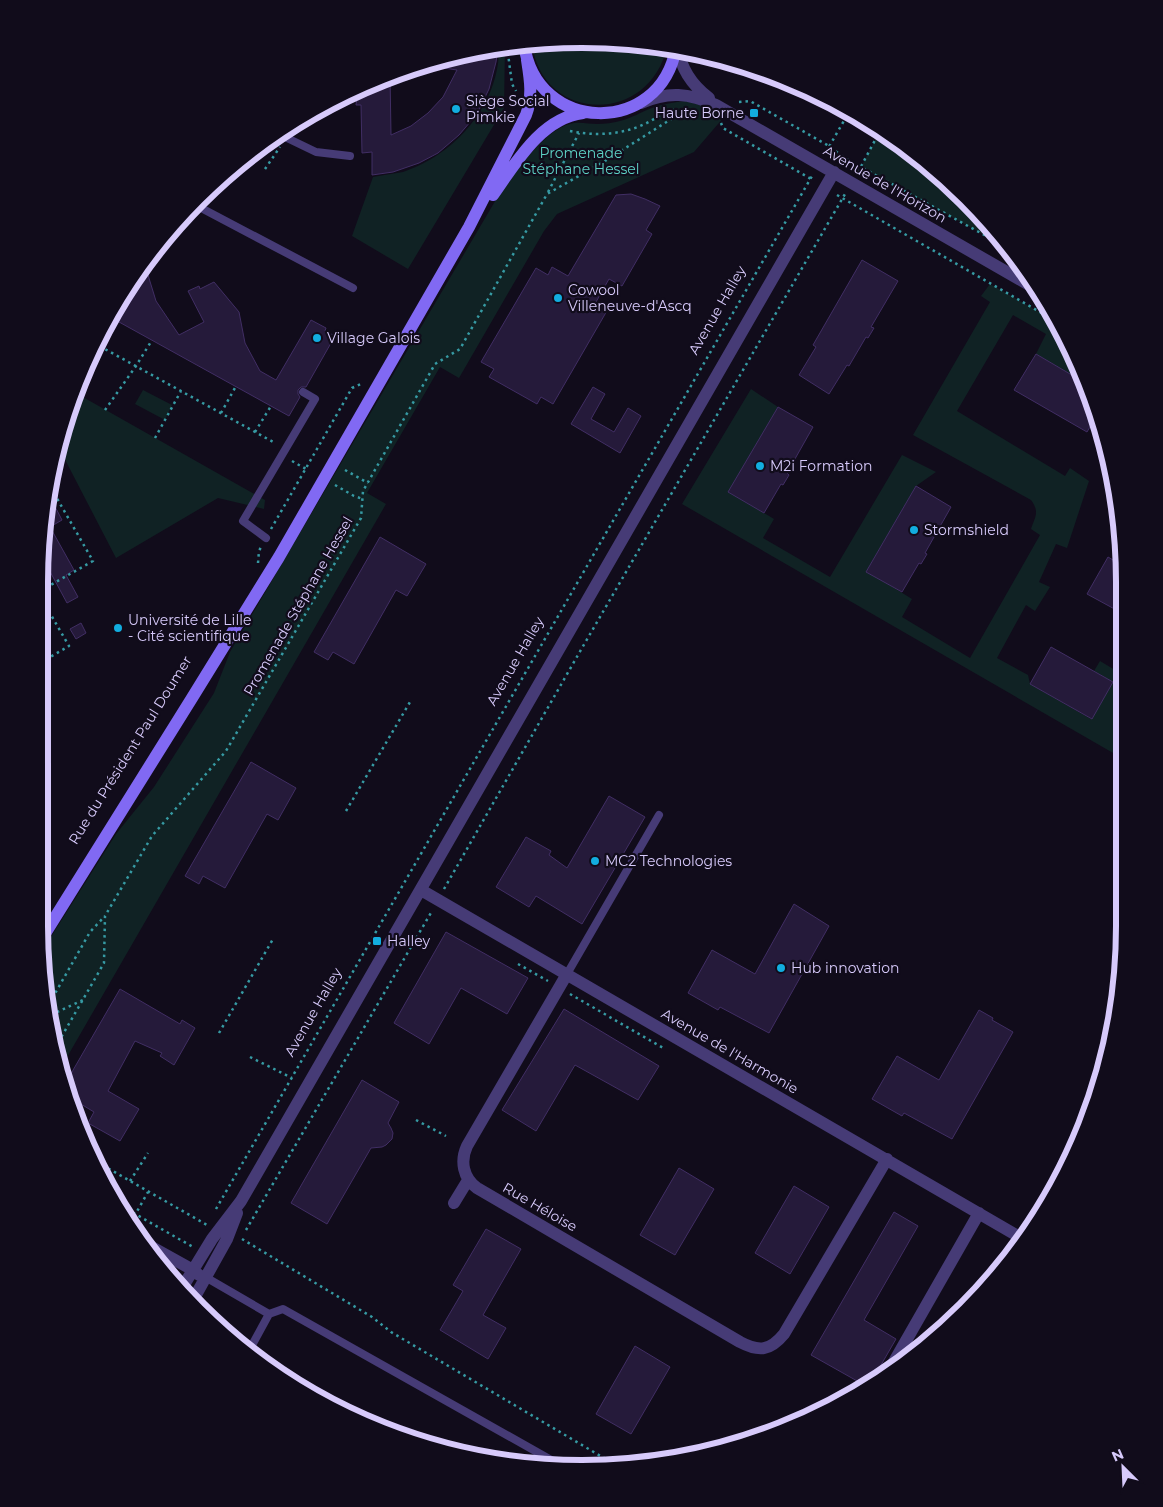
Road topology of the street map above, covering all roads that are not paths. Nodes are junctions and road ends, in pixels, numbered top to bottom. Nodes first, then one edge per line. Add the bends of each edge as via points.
1 (525, 51) edge
2 (674, 56) edge
3 (679, 57) edge
4 (527, 60) junction
5 (636, 105) junction
6 (716, 105) junction
7 (585, 113) junction
8 (286, 137) edge
9 (350, 156) dead end
10 (834, 172) junction
11 (201, 207) edge
12 (470, 227) junction
13 (1014, 268) edge
14 (353, 288) dead end
15 (303, 392) dead end
16 (266, 538) road end
17 (659, 815) dead end
18 (421, 890) junction
19 (48, 929) edge
20 (567, 974) junction
21 (887, 1159) junction
22 (468, 1180) junction
23 (241, 1201) junction
24 (454, 1204) dead end
25 (979, 1213) junction
26 (1017, 1235) edge
27 (157, 1250) edge
28 (193, 1270) junction
29 (185, 1283) edge
30 (204, 1283) junction
31 (196, 1295) edge
32 (269, 1314) junction
33 (252, 1346) edge
34 (897, 1356) edge
35 (548, 1458) edge

1 - 4 main road
2 - 5 main road via 662,82
3 - 6 street, Avenue de l'Horizon via 690,81
4 - 7 main road via 538,82 549,94 562,104
4 - 12 main road, Rue du Président Paul Doumer via 530,104
5 - 6 street, Avenue de l'Horizon via 654,98 680,95 698,97
5 - 7 main road via 611,113
6 - 10 street, Avenue de l'Horizon
7 - 12 main road, Rue du Président Paul Doumer via 569,116 539,136
8 - 9 lane via 316,152
10 - 13 street, Avenue de l'Horizon
10 - 18 street
11 - 14 lane
12 - 19 main road, Rue du Président Paul Doumer via 270,572
15 - 16 lane via 315,399 243,521
17 - 20 lane
18 - 20 street, Avenue de l'Harmonie
18 - 23 street
20 - 21 street, Avenue de l'Harmonie
20 - 22 street via 467,1146 463,1158
21 - 22 street, Rue Héloise via 784,1334 778,1342 764,1348 740,1342
21 - 25 street, Avenue de l'Harmonie
22 - 24 street
23 - 28 street via 212,1238
23 - 30 street via 227,1239
25 - 26 street, Avenue de l'Harmonie
25 - 34 street
27 - 28 street
28 - 29 street
28 - 30 street
30 - 31 street
30 - 32 lane
32 - 33 lane
32 - 35 lane via 283,1309

